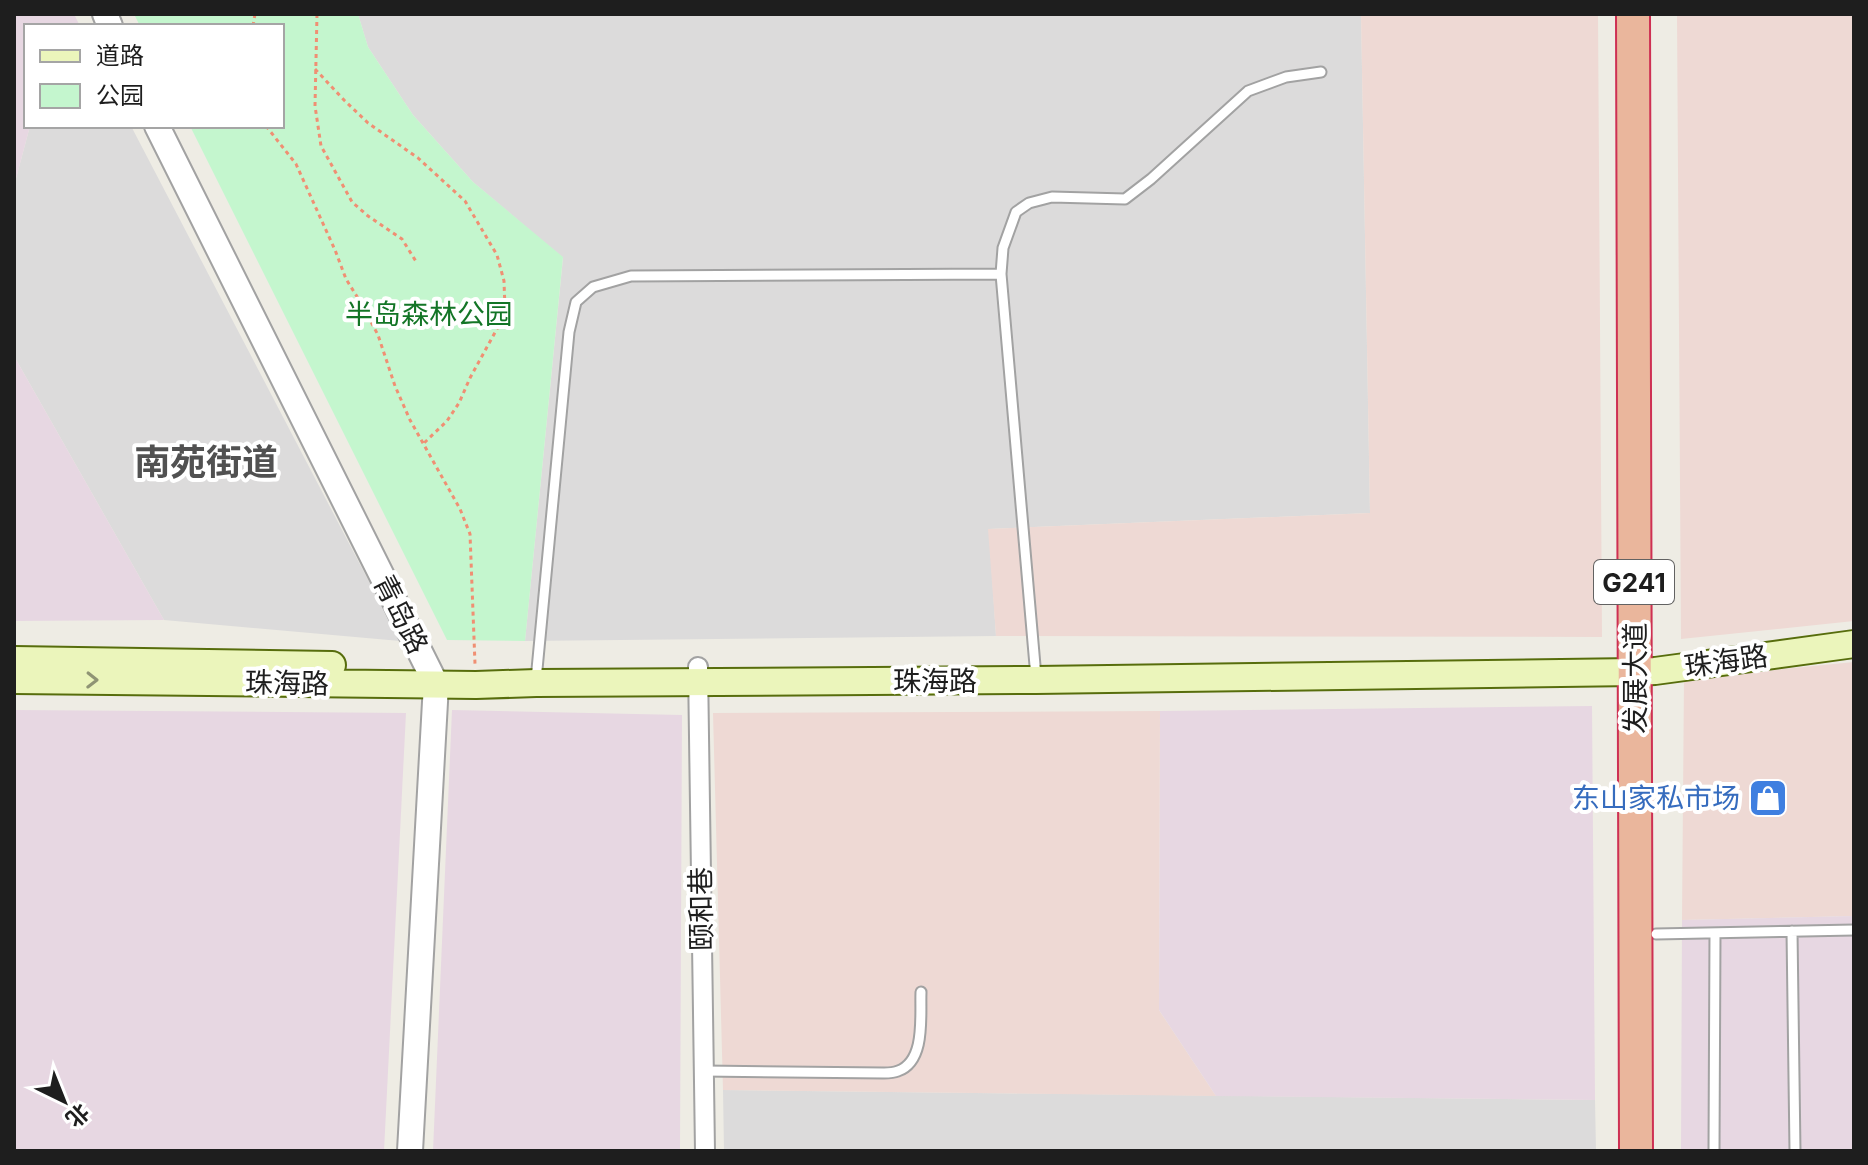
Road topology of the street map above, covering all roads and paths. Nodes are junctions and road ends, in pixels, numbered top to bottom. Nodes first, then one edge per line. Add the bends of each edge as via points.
1 (317, 14) edge
2 (1633, 14) edge
3 (1653, 14) edge
4 (315, 69) junction
5 (1321, 72) dead end
6 (158, 128) edge
7 (268, 128) edge
8 (417, 263) dead end
9 (1001, 274) junction
10 (423, 444) junction
11 (1854, 635) edge
12 (1854, 644) edge
13 (14, 660) edge
14 (1645, 666) junction
15 (476, 667) junction
16 (698, 674) junction
17 (1035, 674) junction
18 (431, 675) junction
19 (537, 675) junction
20 (14, 680) edge
21 (1854, 930) edge
22 (1792, 931) junction
23 (1715, 933) junction
24 (1656, 934) junction
25 (921, 992) dead end
26 (704, 1071) junction
27 (410, 1151) edge
28 (705, 1151) edge
29 (1636, 1151) edge
30 (1657, 1151) edge
31 (1714, 1151) edge
32 (1795, 1151) edge

1 - 4 path
2 - 14 highway, 发展大道 / G241
3 - 14 highway, 发展大道 / G241
4 - 8 path via 321,146 352,202 402,239
4 - 10 path via 368,123 418,158 465,201 497,255 505,309 498,327 459,403
5 - 9 lane via 1248,91 1125,199 1052,197 1029,203 1016,212 1003,248
6 - 18 street, 青岛路
7 - 10 path via 296,164 346,279 378,335
9 - 17 lane
9 - 19 lane via 631,276 593,287 576,302 569,332
10 - 15 path via 470,534
11 - 14 main road, 珠海路
12 - 14 main road, 珠海路
13 - 18 main road, 珠海路
14 - 17 main road, 珠海路
14 - 24 highway, 发展大道 / G241
14 - 29 highway, 发展大道 / G241
15 - 18 main road, 珠海路
15 - 19 main road, 珠海路
16 - 17 main road, 珠海路
16 - 19 main road, 珠海路
16 - 26 street, 颐和巷
18 - 19 main road, 珠海路
20 -> 18 main road, 珠海路
18 - 27 street, 青岛路
21 - 22 lane
22 - 23 lane
22 - 32 lane
23 - 24 lane
23 - 31 lane
24 - 30 highway, 发展大道 / G241
25 - 26 lane via 919,1040 912,1061 899,1071
26 - 28 street, 颐和巷

